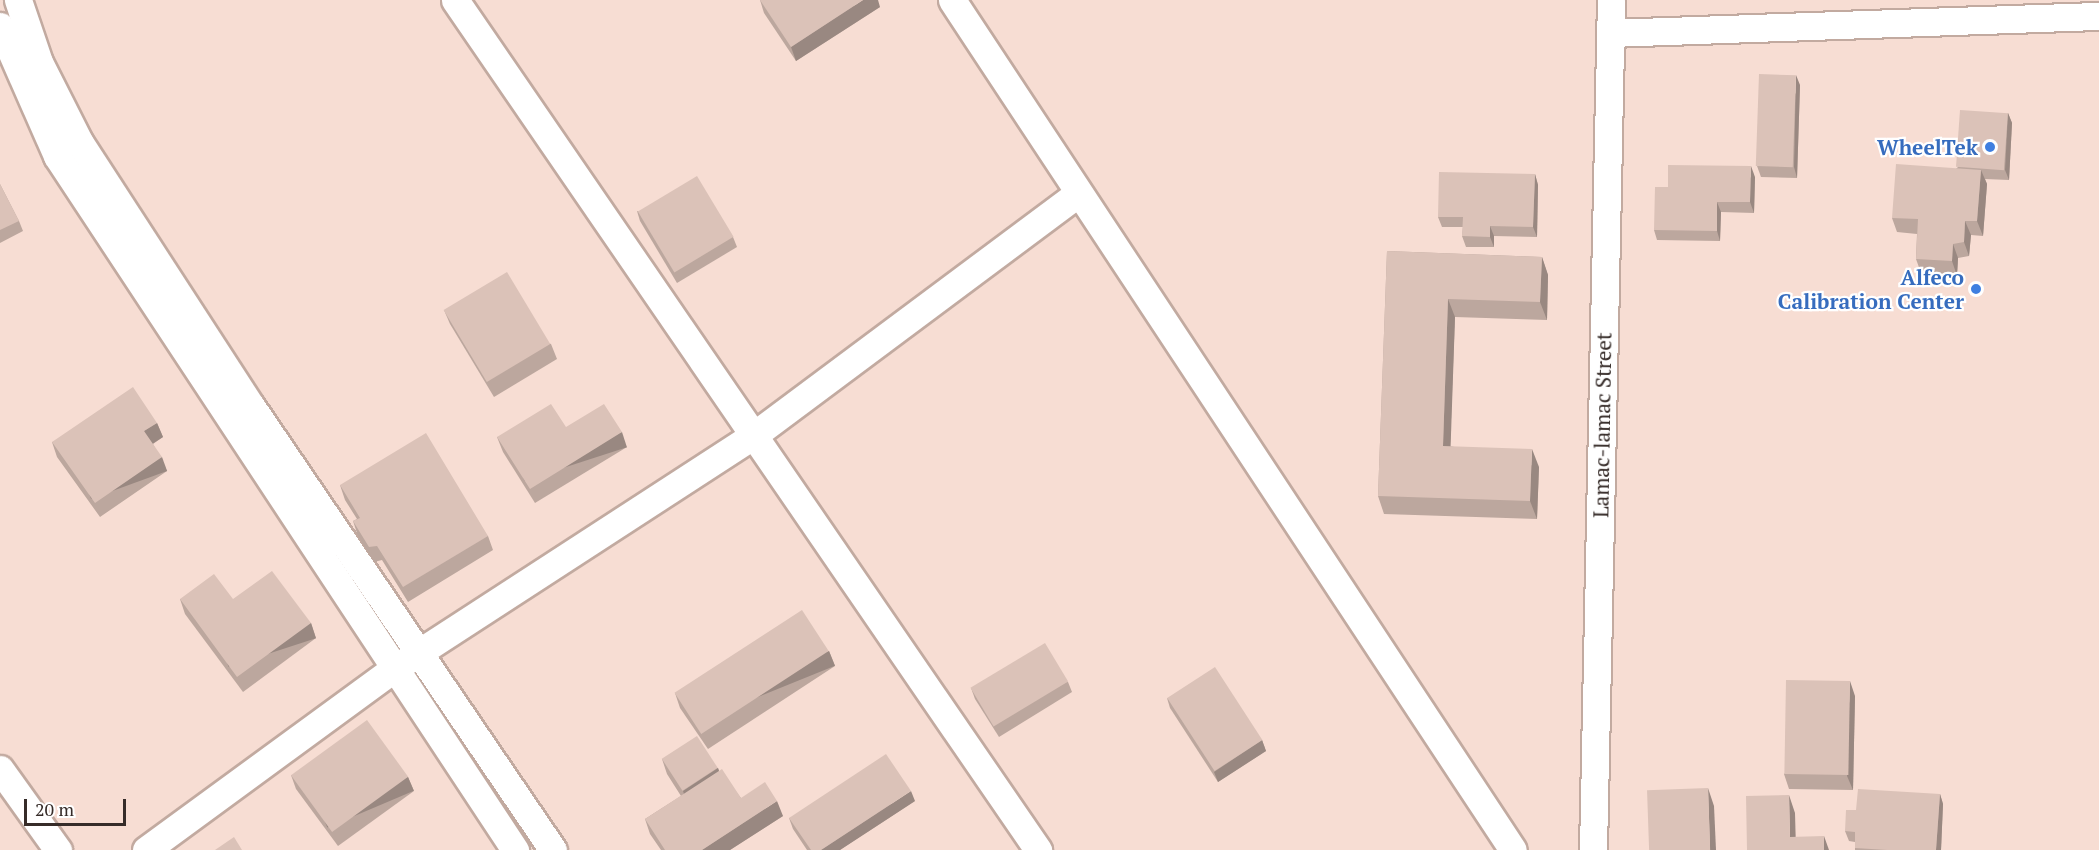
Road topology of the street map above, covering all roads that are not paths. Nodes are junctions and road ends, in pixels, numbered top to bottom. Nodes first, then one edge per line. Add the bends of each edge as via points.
1 (18, 0) edge
2 (455, 0) edge
3 (952, 0) edge
4 (1611, 0) edge
5 (2099, 16) edge
6 (0, 26) edge
7 (1610, 33) junction
8 (1076, 195) junction
9 (127, 239) junction
10 (754, 435) junction
11 (420, 652) junction
12 (392, 670) junction
13 (0, 768) edge
14 (58, 850) edge
15 (146, 850) edge
16 (515, 850) edge
17 (553, 850) edge
18 (1038, 850) edge
19 (1513, 850) edge
20 (1593, 850) edge

1 - 9 street via 39,62
2 - 10 street
3 - 8 street
4 - 7 street, Lamac-lamac Street
5 - 7 street
6 - 9 street via 57,156
7 - 20 street, Lamac-lamac Street
8 - 10 street
8 - 19 street
9 - 11 street
9 - 12 street
10 - 11 street
10 - 18 street
11 - 12 street
11 - 17 street
12 - 15 street
12 - 16 street
13 - 14 street

